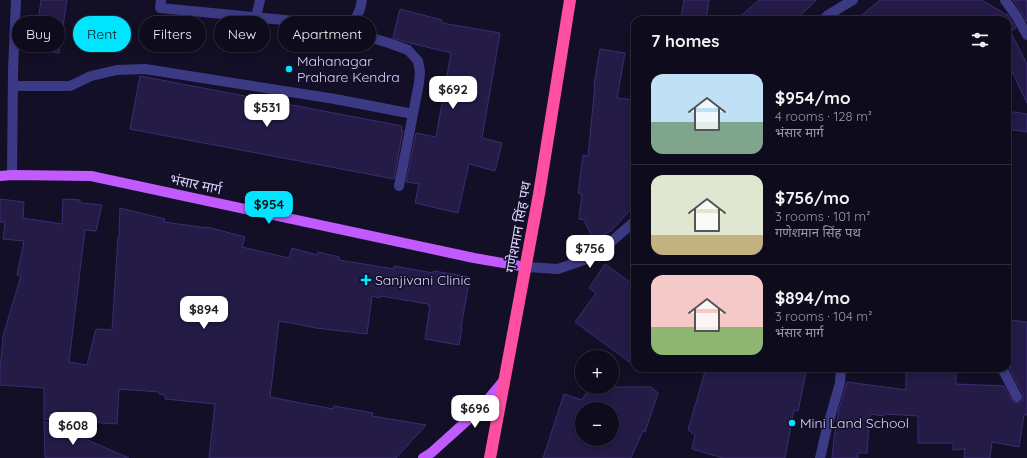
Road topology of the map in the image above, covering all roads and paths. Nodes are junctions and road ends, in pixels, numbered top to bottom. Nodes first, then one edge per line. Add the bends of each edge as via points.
1 (16, 0) edge
2 (161, 0) edge
3 (260, 0) edge
4 (362, 0) edge
5 (570, 0) edge
6 (853, 0) edge
7 (1005, 0) edge
8 (245, 16) edge
9 (256, 16) edge
10 (357, 16) edge
11 (830, 16) edge
12 (1027, 35) edge
13 (376, 39) edge
14 (13, 86) junction
15 (413, 114) junction
16 (12, 175) junction
17 (0, 176) edge
18 (399, 186) dead end
19 (631, 224) edge
20 (526, 267) junction
21 (841, 372) edge
22 (1004, 372) edge
23 (506, 378) junction
24 (1017, 397) dead end
25 (423, 458) edge
26 (490, 458) edge
27 (820, 458) edge

1 - 14 street
2 - 8 street via 160,8
3 - 9 street
4 - 10 street
5 - 20 highway, गणेशमान सिंह पथ
6 - 11 street
7 - 12 street
13 - 15 street via 408,50 418,61 420,72
14 - 15 street via 70,86 91,76 117,70 145,68
14 - 16 street
15 - 18 street
16 - 17 main road, भंसार मार्ग
16 - 20 main road, भंसार मार्ग via 91,176
19 - 20 street via 595,256 558,269
20 - 23 highway, गणेशमान सिंह पथ
21 - 27 street
22 - 24 street
23 - 25 main road via 480,409
23 - 26 highway, गणेशमान सिंह पथ

